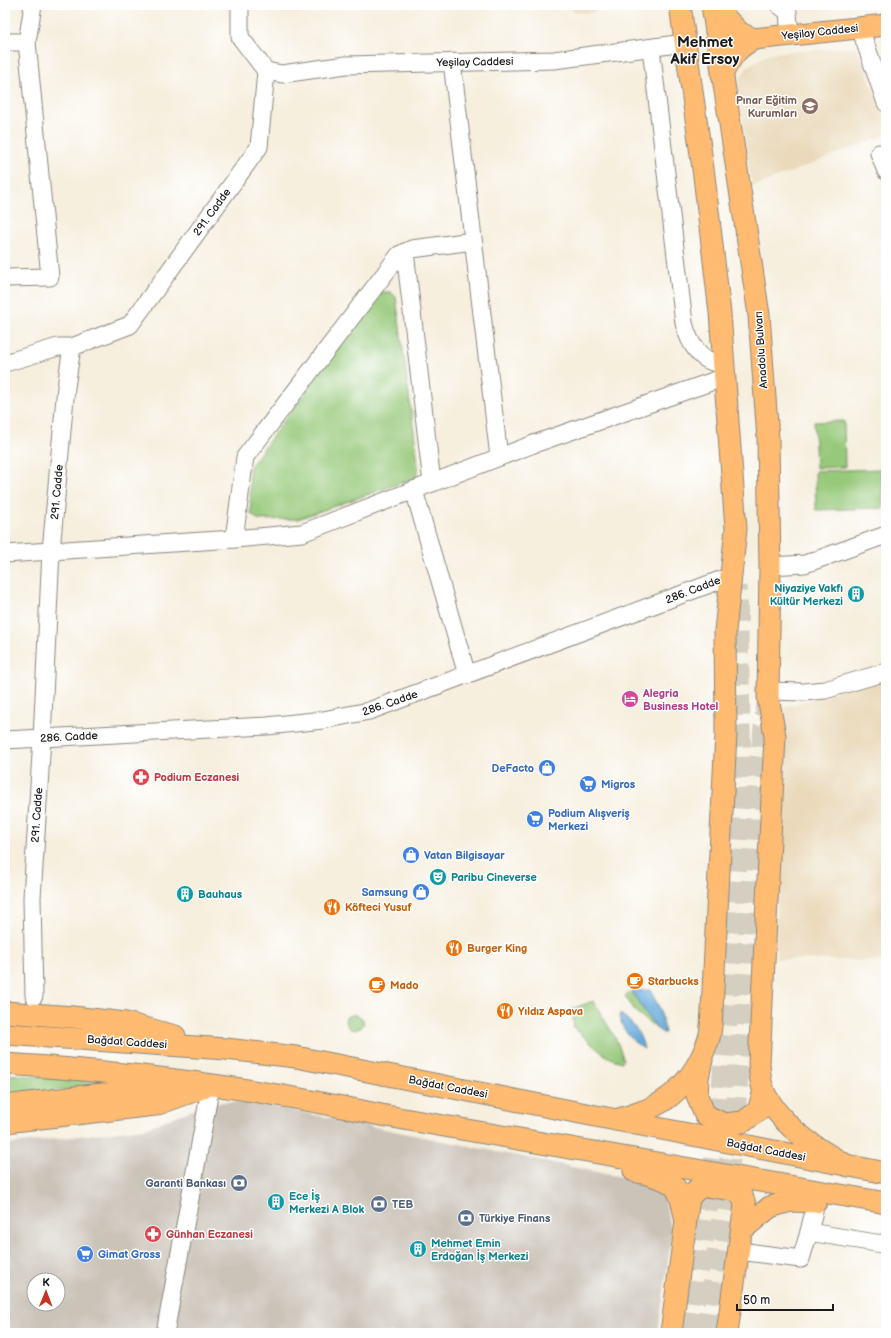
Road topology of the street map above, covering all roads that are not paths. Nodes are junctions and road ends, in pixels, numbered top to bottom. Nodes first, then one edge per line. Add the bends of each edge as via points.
1 (33, 5) edge
2 (240, 5) edge
3 (680, 5) edge
4 (712, 5) edge
5 (779, 5) edge
6 (886, 25) edge
7 (860, 28) junction
8 (790, 36) junction
9 (754, 39) junction
10 (5, 42) edge
11 (27, 42) junction
12 (685, 43) junction
13 (651, 48) junction
14 (452, 62) junction
15 (266, 71) junction
16 (722, 74) junction
17 (886, 103) edge
18 (879, 153) dead end
19 (886, 171) edge
20 (472, 241) junction
21 (405, 252) junction
22 (5, 278) edge
23 (72, 347) junction
24 (5, 363) edge
25 (724, 370) junction
26 (499, 457) junction
27 (432, 483) junction
28 (414, 490) junction
29 (886, 535) edge
30 (234, 539) junction
31 (52, 551) junction
32 (5, 554) edge
33 (770, 566) junction
34 (731, 576) junction
35 (886, 672) edge
36 (467, 675) junction
37 (768, 694) junction
38 (42, 738) junction
39 (5, 740) edge
40 (34, 996) dead end
41 (5, 1012) edge
42 (5, 1034) edge
43 (226, 1048) junction
44 (704, 1050) junction
45 (5, 1064) edge
46 (211, 1085) junction
47 (764, 1091) junction
48 (5, 1106) edge
49 (616, 1120) junction
50 (5, 1122) edge
51 (557, 1146) junction
52 (848, 1166) junction
53 (886, 1173) edge
54 (816, 1202) junction
55 (886, 1204) edge
56 (686, 1224) junction
57 (742, 1230) junction
58 (809, 1232) junction
59 (886, 1241) edge
60 (739, 1251) junction
61 (165, 1333) edge
62 (670, 1333) edge
63 (727, 1333) edge

1 - 11 street
2 - 15 street via 240,37
3 - 12 main road
4 - 9 main road via 740,33
4 - 16 main road, Anadolu Bulvarı
5 - 8 street via 788,12
6 - 7 main road, Yeşilay Caddesi
7 - 8 main road, Yeşilay Caddesi
7 - 17 street
8 - 9 main road, Yeşilay Caddesi
9 - 16 main road, Yeşilay Caddesi via 740,47
10 - 11 street
11 - 22 street via 50,277
12 - 13 street, Yeşilay Caddesi
12 - 25 main road via 704,176
13 - 14 street, Yeşilay Caddesi via 554,60
13 - 25 street via 684,323 689,339 701,356
14 - 15 street, Yeşilay Caddesi via 346,65 282,74
14 - 20 street
15 - 23 street, 291. Cadde via 259,148 130,325
16 - 33 main road, Anadolu Bulvarı via 760,315 768,439
18 - 19 street
20 - 21 street
20 - 26 street
21 - 27 street
21 - 30 street via 399,255 245,457
23 - 24 street via 58,347
23 - 31 street, 291. Cadde via 66,387
25 - 26 street
25 - 34 main road via 736,528
26 - 27 street
27 - 28 street
28 - 30 street via 302,533
28 - 36 street
29 - 33 street via 805,564
30 - 31 street
31 - 32 street
31 - 38 street, 291. Cadde
33 - 37 main road, Anadolu Bulvarı
34 - 36 street, 286. Cadde
34 - 44 main road via 725,631 726,734 712,1010 709,1040
35 - 37 street via 825,690
36 - 38 street, 286. Cadde via 369,711 323,720 267,726
37 - 47 main road, Anadolu Bulvarı via 775,736 759,1064
38 - 39 street, 286. Cadde
38 - 40 street, 291. Cadde via 32,898
41 - 43 main road via 126,1023
42 - 43 main road, Bağdat Caddesi
43 - 49 main road, Bağdat Caddesi via 296,1057
44 - 47 main road via 697,1096 705,1115 724,1124 743,1122 758,1111
44 - 49 main road via 696,1067 682,1086 665,1100
45 - 46 main road
46 - 48 main road via 92,1095
46 - 50 main road via 156,1105
46 - 51 main road via 320,1102
46 - 61 street
47 - 52 main road via 776,1112 794,1130 826,1154
49 - 52 main road, Bağdat Caddesi
51 - 55 main road
51 - 56 main road via 602,1165 654,1175 673,1185 683,1202
52 - 53 main road, Bağdat Caddesi
54 - 55 main road via 851,1207
54 - 57 main road via 790,1201 770,1207
54 - 58 street
56 - 57 main road via 689,1198 697,1189 707,1186 734,1190 742,1196 745,1204
56 - 62 main road
57 - 60 main road
58 - 59 street via 882,1244
58 - 60 street via 801,1259
60 - 63 main road

